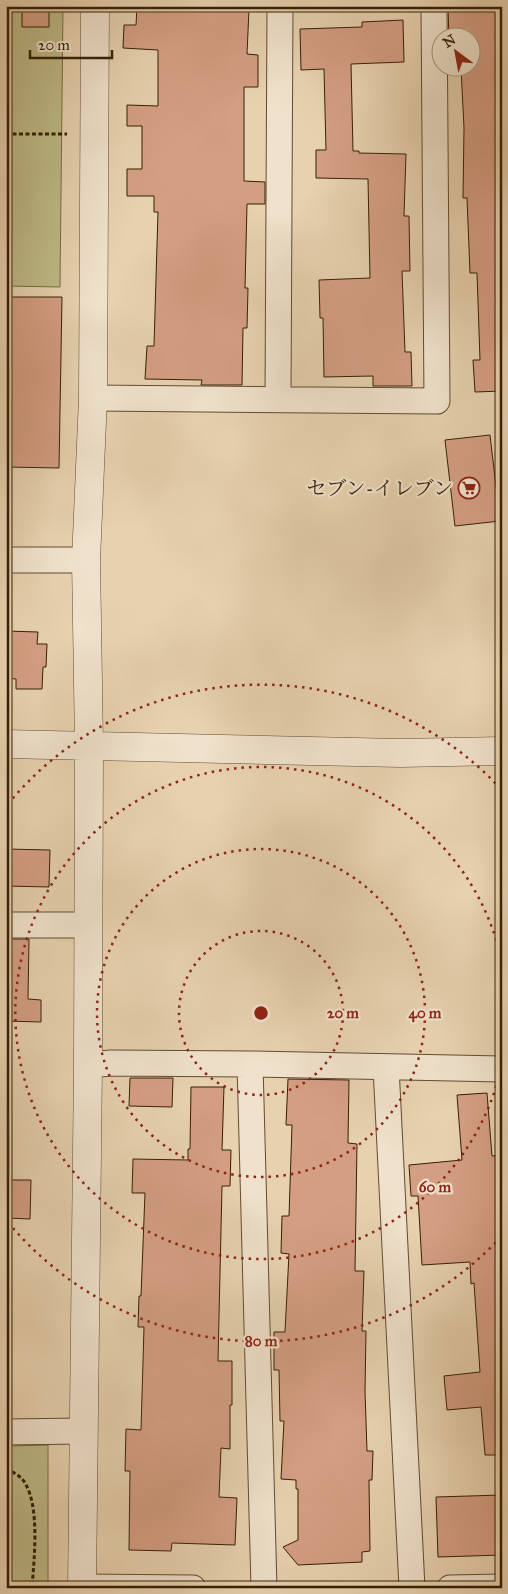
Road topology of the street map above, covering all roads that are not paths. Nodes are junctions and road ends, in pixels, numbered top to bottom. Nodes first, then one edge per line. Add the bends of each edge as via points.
1 (96, 6) edge
2 (280, 6) edge
3 (434, 6) edge
4 (93, 398) junction
5 (278, 400) junction
6 (6, 560) edge
7 (86, 560) junction
8 (6, 744) edge
9 (88, 745) junction
10 (502, 751) edge
11 (6, 925) edge
12 (87, 925) junction
13 (250, 1064) junction
14 (88, 1065) junction
15 (386, 1067) junction
16 (502, 1069) edge
17 (83, 1431) junction
18 (6, 1432) edge
19 (82, 1587) edge
20 (502, 1587) edge
21 (193, 1588) edge
22 (264, 1588) edge
23 (412, 1588) edge
24 (450, 1588) edge

1 - 4 street
2 - 5 street
3 - 5 street via 437,400
4 - 5 street
4 - 7 street
6 - 7 street
7 - 9 street
8 - 9 street
9 - 10 street via 400,753
9 - 12 street
11 - 12 street
12 - 14 street
13 - 14 street
13 - 15 street
13 - 22 street
14 - 17 street
15 - 16 street
15 - 23 street
17 - 18 street
17 - 19 street
19 - 21 street
20 - 24 street

